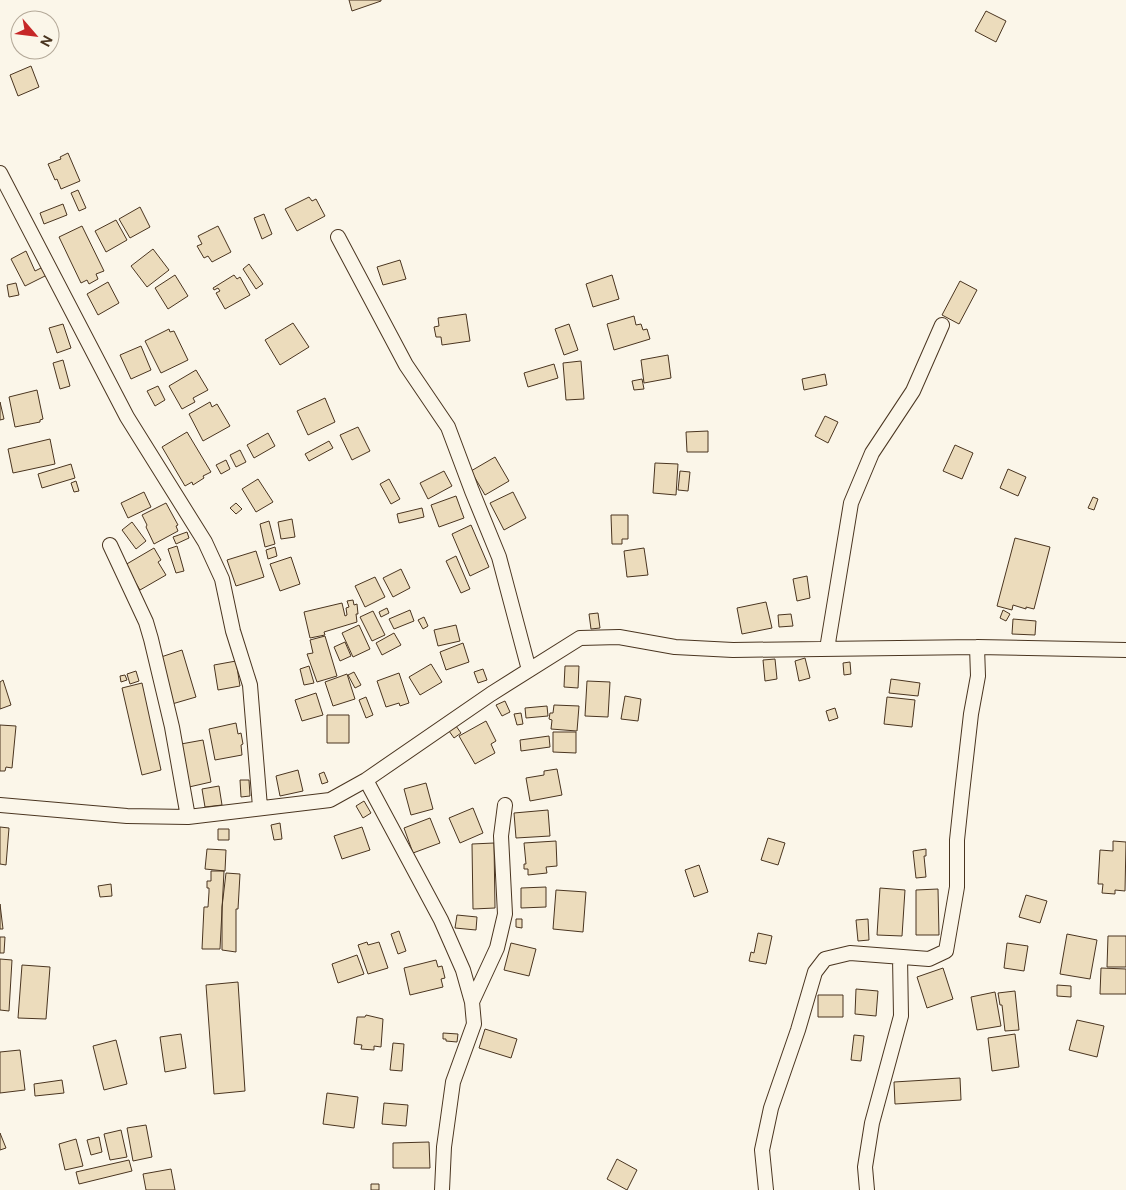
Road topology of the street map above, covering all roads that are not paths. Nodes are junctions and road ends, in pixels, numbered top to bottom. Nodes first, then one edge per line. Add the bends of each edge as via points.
1 (0, 173) edge
2 (338, 237) dead end
3 (942, 325) dead end
4 (110, 546) dead end
5 (977, 647) junction
6 (827, 649) junction
7 (1126, 650) edge
8 (529, 670) junction
9 (366, 780) junction
10 (0, 805) edge
11 (504, 805) dead end
12 (260, 807) junction
13 (188, 817) junction
14 (900, 957) junction
15 (472, 1002) junction
16 (442, 1190) edge
17 (766, 1190) edge
18 (868, 1190) edge

1 - 12 street via 127,417 205,542 222,579 233,631 250,685
2 - 8 street via 406,365 448,427 499,557
3 - 6 street via 913,391 872,453 851,503
4 - 13 street via 152,639
5 - 6 street
5 - 7 street
5 - 14 street via 978,676 957,840 957,887 946,951 929,960
6 - 8 street via 733,650 675,647 619,637 580,638
8 - 9 street
9 - 12 street via 330,800
9 - 15 street via 441,920
10 - 13 street via 127,816
11 - 15 street via 501,836 505,914 496,948
12 - 13 street
14 - 17 street via 850,953 825,959 815,972 771,1108 762,1150
14 - 18 street via 901,1016 872,1123 865,1168
15 - 16 street via 474,1024 453,1082

